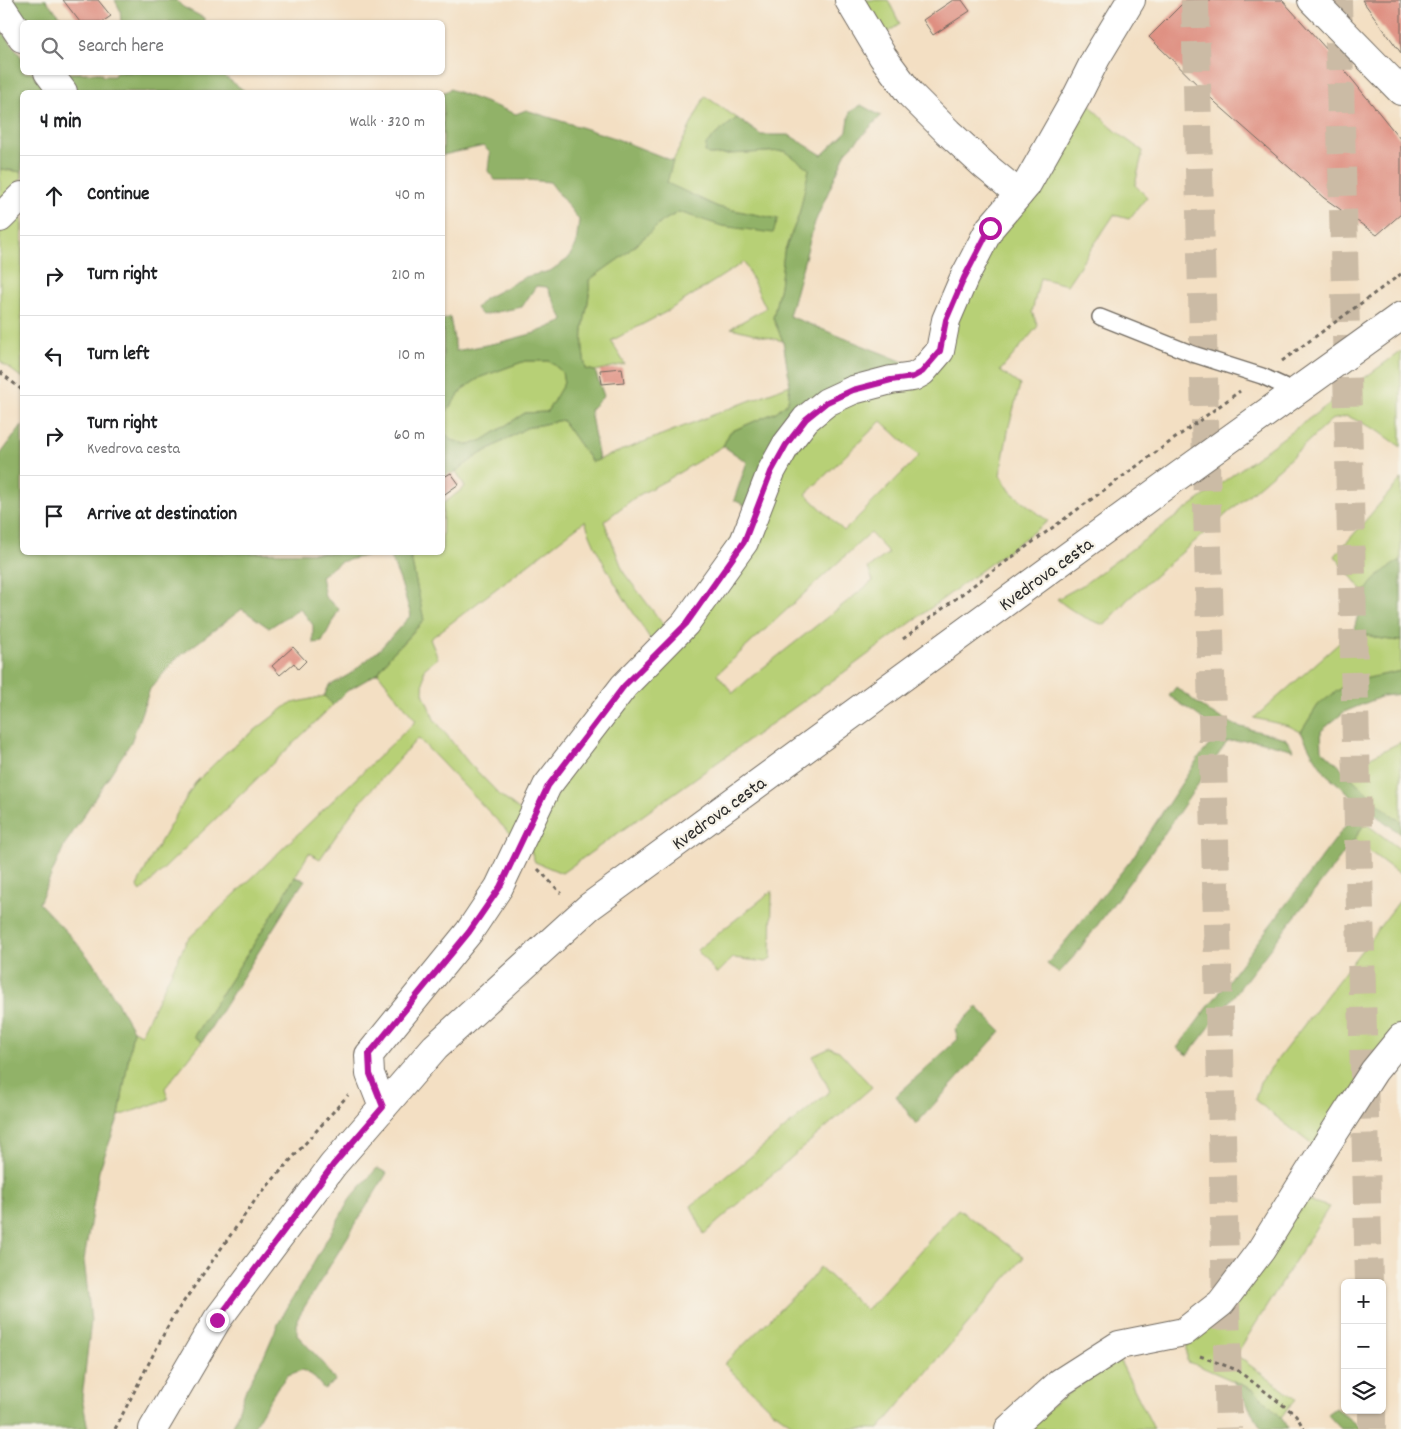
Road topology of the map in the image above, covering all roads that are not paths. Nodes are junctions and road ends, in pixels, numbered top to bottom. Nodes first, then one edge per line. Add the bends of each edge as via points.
1 (850, 0) edge
2 (1130, 0) edge
3 (1312, 0) edge
4 (0, 5) edge
5 (20, 35) edge
6 (50, 75) edge
7 (62, 90) edge
8 (1401, 91) edge
9 (1019, 194) junction
10 (20, 198) edge
11 (0, 218) edge
12 (1401, 316) edge
13 (1100, 317) dead end
14 (1297, 392) junction
15 (1401, 1038) edge
16 (383, 1107) junction
17 (153, 1429) edge
18 (1009, 1429) edge

1 - 9 street via 883,57 911,95
2 - 9 street
3 - 8 street
4 - 5 street
6 - 7 street
9 - 16 street via 990,228 964,278 946,320 940,351 922,372 913,377 853,390 827,402 806,419 771,472 744,542 686,624 624,686 552,779 500,887 469,932 369,1054 370,1074
10 - 11 street
12 - 14 street, Kvedrova cesta
13 - 14 lane via 1193,354 1262,376
14 - 16 street, Kvedrova cesta via 1163,486 589,907 434,1047
15 - 18 street via 1374,1071 1262,1250 1221,1303 1184,1332 1119,1345 1061,1382
16 - 17 street, Kvedrova cesta via 333,1165 217,1320

